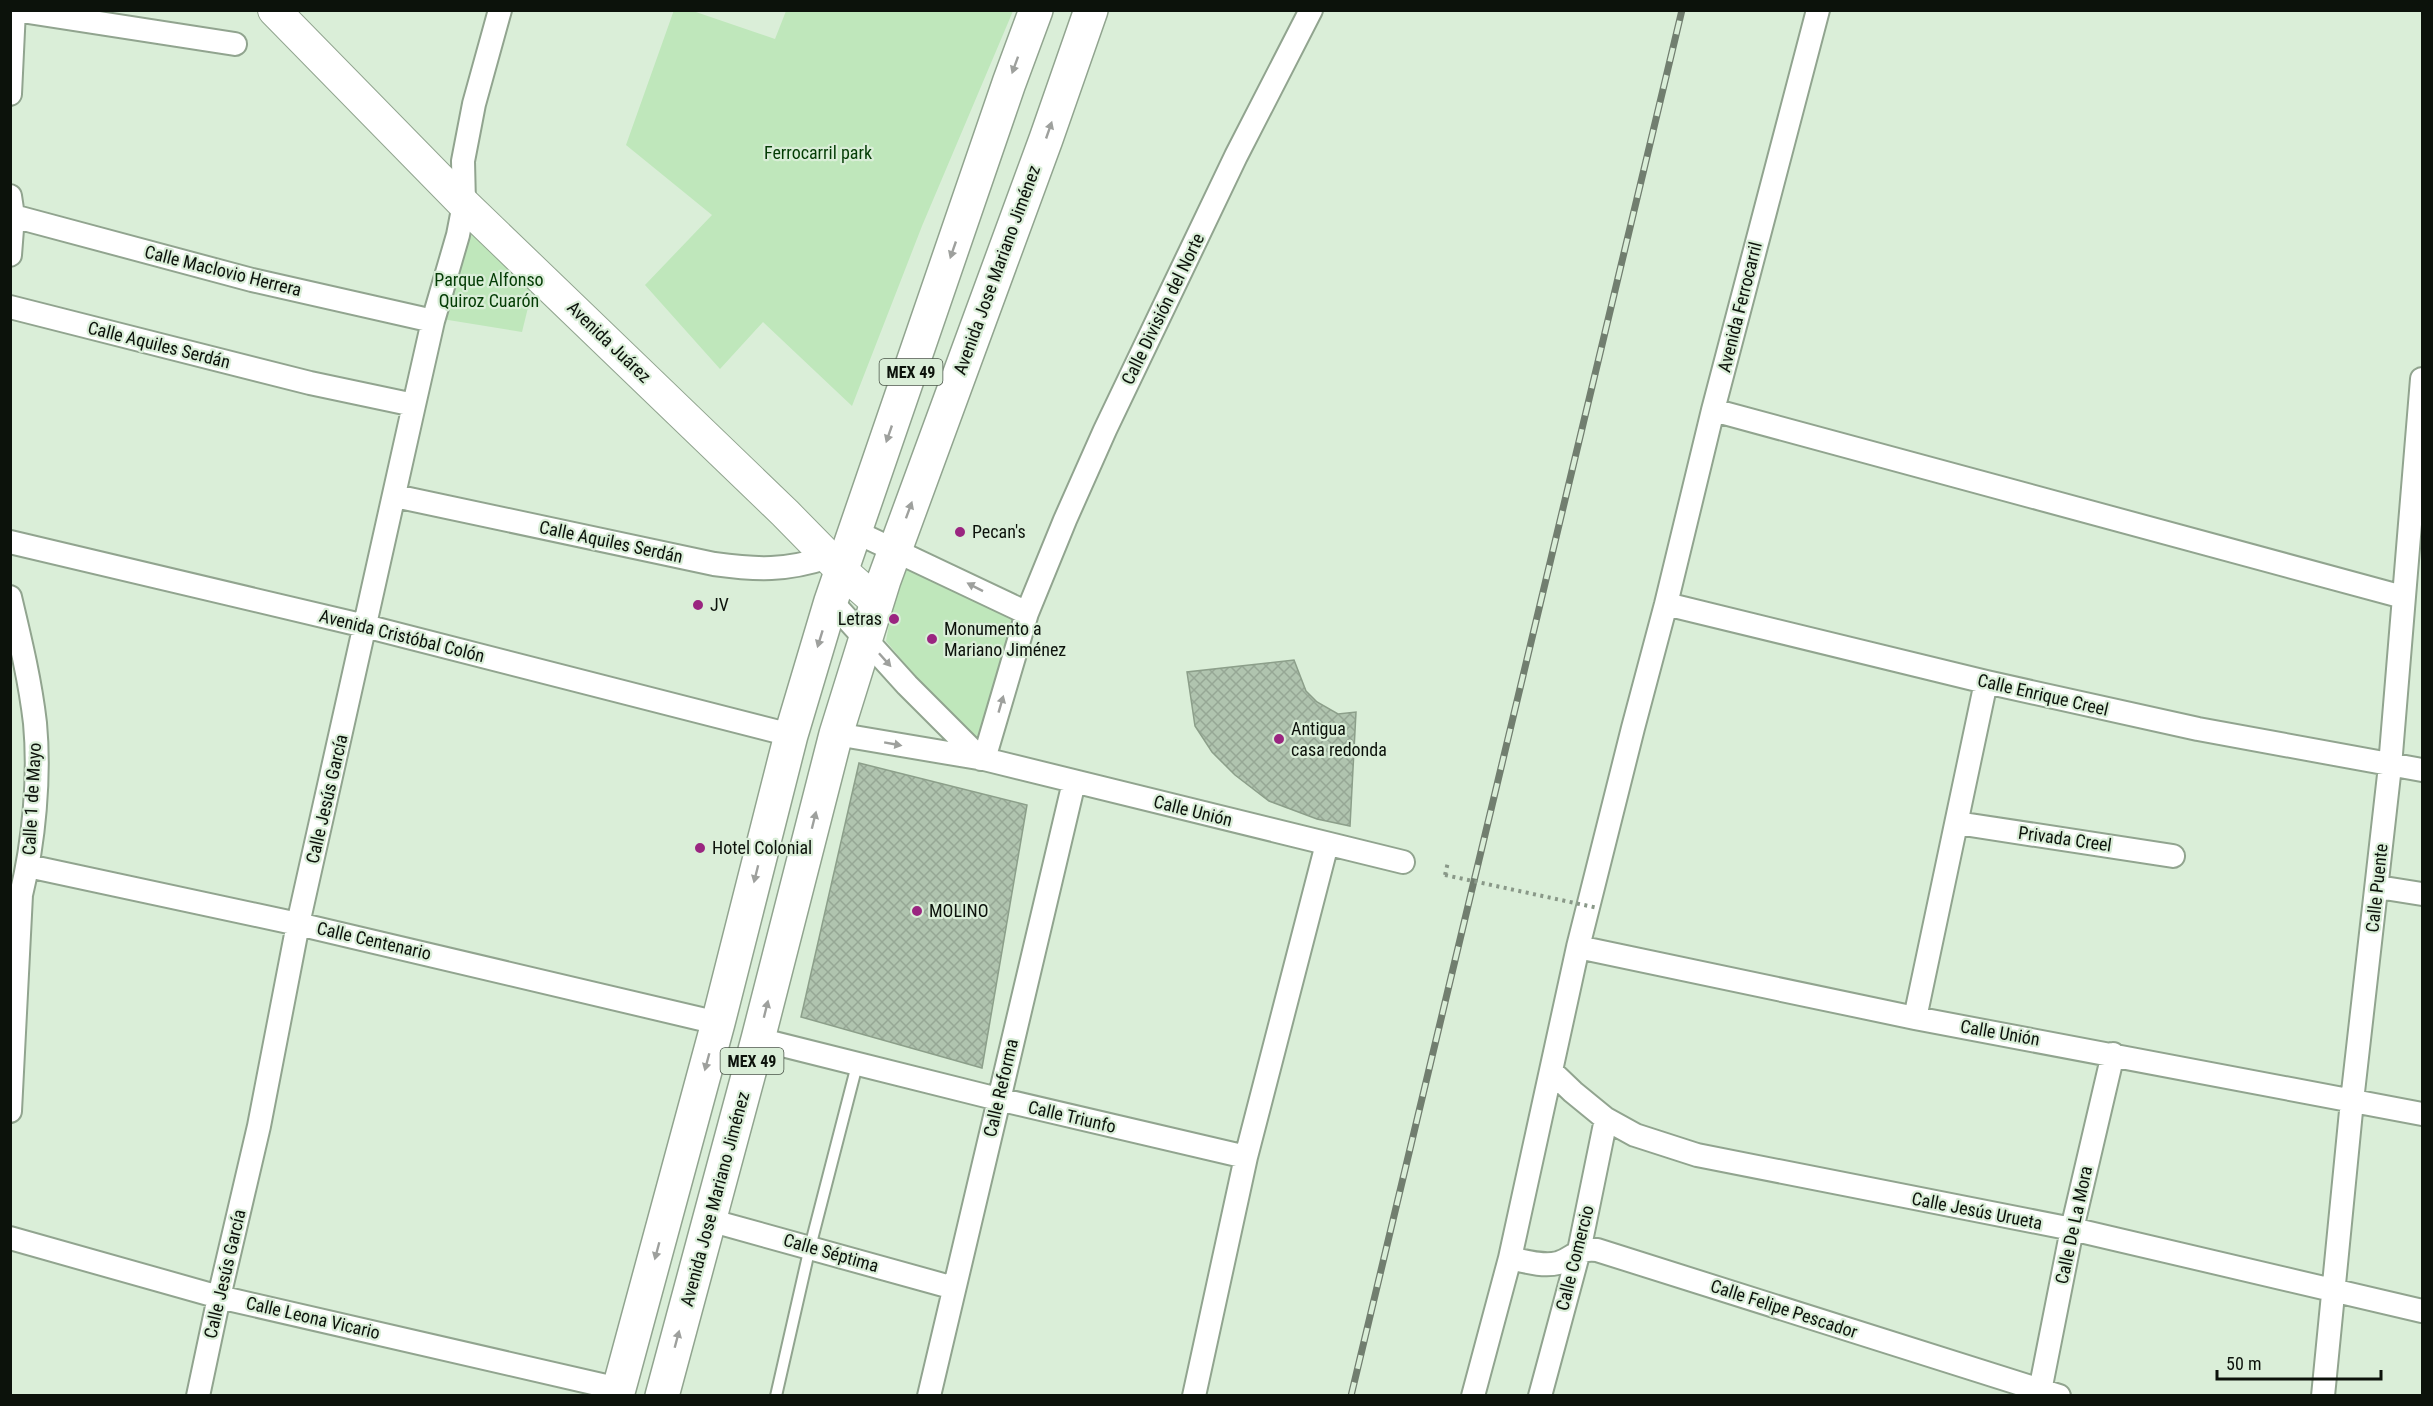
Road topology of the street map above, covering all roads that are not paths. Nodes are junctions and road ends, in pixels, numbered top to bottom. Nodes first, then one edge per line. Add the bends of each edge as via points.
1 (14, 10) edge
2 (274, 10) edge
3 (500, 10) edge
4 (1036, 10) edge
5 (1091, 10) edge
6 (1311, 10) edge
7 (1818, 10) edge
8 (236, 44) dead end
9 (10, 94) edge
10 (464, 204) junction
11 (12, 206) edge
12 (10, 255) edge
13 (10, 307) edge
14 (433, 321) junction
15 (2422, 379) edge
16 (414, 405) junction
17 (1713, 410) junction
18 (395, 496) junction
19 (856, 531) junction
20 (10, 542) edge
21 (895, 548) junction
22 (834, 577) junction
23 (10, 597) edge
24 (2403, 597) junction
25 (877, 602) junction
26 (1666, 604) junction
27 (1027, 613) junction
28 (365, 626) junction
29 (865, 638) junction
30 (1986, 682) junction
31 (836, 734) junction
32 (791, 735) junction
33 (982, 759) junction
34 (2390, 766) junction
35 (2422, 770) edge
36 (1074, 782) junction
37 (1957, 823) junction
38 (1327, 844) junction
39 (2173, 855) dead end
40 (1403, 862) dead end
41 (28, 866) junction
42 (2378, 887) junction
43 (2422, 894) edge
44 (16, 896) edge
45 (298, 924) junction
46 (1578, 947) junction
47 (1915, 1018) junction
48 (718, 1023) junction
49 (758, 1039) junction
50 (2113, 1054) junction
51 (857, 1065) junction
52 (1551, 1071) junction
53 (998, 1100) junction
54 (2352, 1101) junction
55 (10, 1111) edge
56 (2422, 1114) edge
57 (1606, 1119) junction
58 (1246, 1157) junction
59 (709, 1220) junction
60 (2072, 1229) junction
61 (10, 1238) edge
62 (810, 1247) junction
63 (1579, 1251) junction
64 (1510, 1258) junction
65 (954, 1288) junction
66 (2334, 1290) junction
67 (219, 1297) junction
68 (2422, 1311) edge
69 (618, 1392) edge
70 (2046, 1394) edge
71 (198, 1395) edge
72 (662, 1395) edge
73 (776, 1395) edge
74 (929, 1395) edge
75 (1194, 1395) edge
76 (1473, 1395) edge
77 (1540, 1395) edge
78 (2323, 1395) edge

1 - 8 street
1 - 9 street
2 - 10 main road, Avenida Juárez
3 - 10 street, Calle Jesús García via 466,144
4 -> 19 highway, MEX 49
21 -> 5 highway, Avenida Jose Mariano Jiménez / MEX 49
6 - 27 street, Calle División del Norte via 1236,156 1105,430
7 - 17 street, Avenida Ferrocarril
10 - 14 street, Calle Jesús García
10 - 22 main road, Avenida Juárez
11 - 12 street
11 - 14 street, Calle Maclovio Herrera via 252,280
13 - 16 street, Calle Aquiles Serdán via 310,383
14 - 16 street, Calle Jesús García
15 - 24 street, Calle Puente
16 - 18 street, Calle Jesús García
17 - 24 street
17 - 26 street, Avenida Ferrocarril
18 - 22 street, Calle Aquiles Serdán via 714,564 751,569 804,565
18 - 28 street, Calle Jesús García
19 - 21 street
19 - 22 highway, MEX 49
20 - 28 street, Avenida Cristóbal Colón
21 - 25 highway, Avenida Jose Mariano Jiménez / MEX 49
27 -> 21 street
22 - 25 main road
22 - 29 street
22 -> 32 highway, MEX 49
23 - 41 street, Calle 1 de Mayo via 35,723 37,772
24 - 34 street, Calle Puente
25 - 29 highway, Avenida Jose Mariano Jiménez / MEX 49
26 - 30 street, Calle Enrique Creel
26 - 46 street, Avenida Ferrocarril
33 -> 27 street
28 - 32 street, Avenida Cristóbal Colón
28 - 45 street, Calle Jesús García
29 - 31 highway, Avenida Jose Mariano Jiménez / MEX 49
29 -> 33 street
30 - 34 street, Calle Enrique Creel
30 - 37 street
31 -> 33 street, Calle Unión
49 -> 31 highway, Avenida Jose Mariano Jiménez / MEX 49
32 -> 48 highway, MEX 49
33 - 36 street, Calle Unión
34 - 35 street, Calle Enrique Creel
34 - 42 street, Calle Puente
36 - 38 street, Calle Unión
36 - 53 street, Calle Reforma
37 - 39 street, Privada Creel
37 - 47 street
38 - 40 street, Calle Unión
38 - 58 street
41 - 44 street, Calle 1 de Mayo
41 - 45 street, Calle Centenario
42 - 43 street
42 - 54 street, Calle Puente
44 - 55 street, Calle 1 de Mayo
45 - 48 street, Calle Centenario
45 - 67 street, Calle Jesús García via 259,1126
46 - 47 street, Calle Unión
46 - 52 street, Avenida Ferrocarril
47 - 50 street, Calle Unión
48 -> 69 highway, MEX 49
49 - 51 street, Calle Triunfo
49 - 59 highway, Avenida Jose Mariano Jiménez / MEX 49
50 - 54 street, Calle Unión
50 - 60 street, Calle De La Mora
51 - 53 street, Calle Triunfo
51 - 62 lane
52 - 57 street, Calle Jesús Urueta
52 - 64 street, Avenida Ferrocarril
53 - 58 street, Calle Triunfo
53 - 65 street, Calle Reforma
54 - 56 street, Calle Unión
54 - 66 street, Calle Puente
57 - 60 street, Calle Jesús Urueta via 1635,1135 1697,1155
57 - 63 street, Calle Comercio
58 - 75 street
59 - 62 street, Calle Séptima
72 -> 59 highway, Avenida Jose Mariano Jiménez / MEX 49
60 - 66 street, Calle Jesús Urueta
60 - 70 street, Calle De La Mora
61 - 67 street, Calle Leona Vicario
62 - 65 street, Calle Séptima
62 - 73 lane
63 - 64 street, Calle Felipe Pescador via 1551,1264
63 - 70 street, Calle Felipe Pescador via 1598,1250
63 - 77 street, Calle Comercio
64 - 76 street, Avenida Ferrocarril
65 - 74 street, Calle Reforma
66 - 68 street, Calle Jesús Urueta
66 - 78 street, Calle Puente
67 - 69 street, Calle Leona Vicario
67 - 71 street, Calle Jesús García

